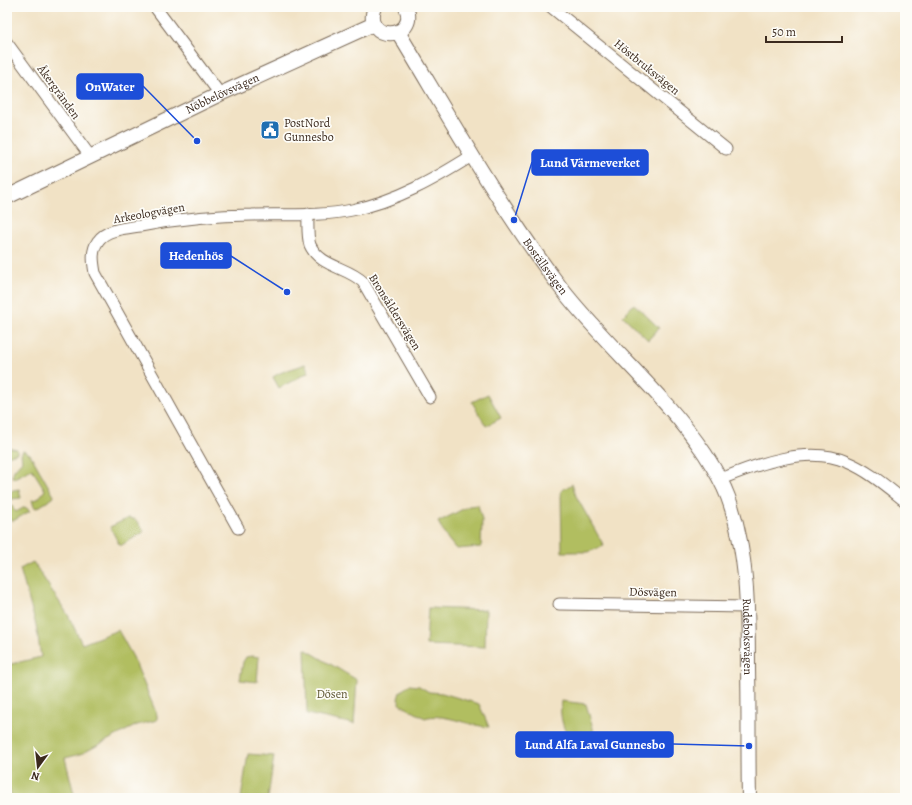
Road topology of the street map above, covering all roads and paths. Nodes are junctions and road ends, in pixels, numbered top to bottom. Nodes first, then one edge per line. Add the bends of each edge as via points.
1 (155, 7) edge
2 (375, 7) edge
3 (406, 7) edge
4 (551, 7) edge
5 (374, 24) junction
6 (398, 32) junction
7 (7, 43) edge
8 (220, 94) junction
9 (726, 148) dead end
10 (90, 156) junction
11 (473, 156) junction
12 (7, 197) edge
13 (308, 214) junction
14 (430, 398) dead end
15 (720, 479) junction
16 (905, 501) edge
17 (238, 528) dead end
18 (559, 604) dead end
19 (747, 607) junction
20 (748, 798) edge

1 - 8 street
2 - 5 street via 372,18
3 - 6 street via 408,18
4 - 9 street, Höstbruksvägen
5 - 6 street via 385,33
5 - 8 street, Nöbbelövsvägen
6 - 11 street, Boställsvägen
7 - 10 street, Åkergränden
8 - 10 street, Nöbbelövsvägen
10 - 12 street, Nöbbelövsvägen
11 - 13 street, Arkeologvägen via 401,196 351,211
11 - 15 street, Boställsvägen via 561,288 593,327 672,410 694,437
13 - 14 street, Bronsåldersvägen via 309,238 315,252 322,259 352,273 363,282
13 - 17 street, Arkeologvägen via 222,216 159,222 113,231 98,241 94,250 92,260 100,285
15 - 16 street via 756,465 794,456 823,456 846,461 865,471
15 - 19 street, Rudeboksvägen via 736,523
18 - 19 street, Dösvägen
19 - 20 street, Rudeboksvägen

